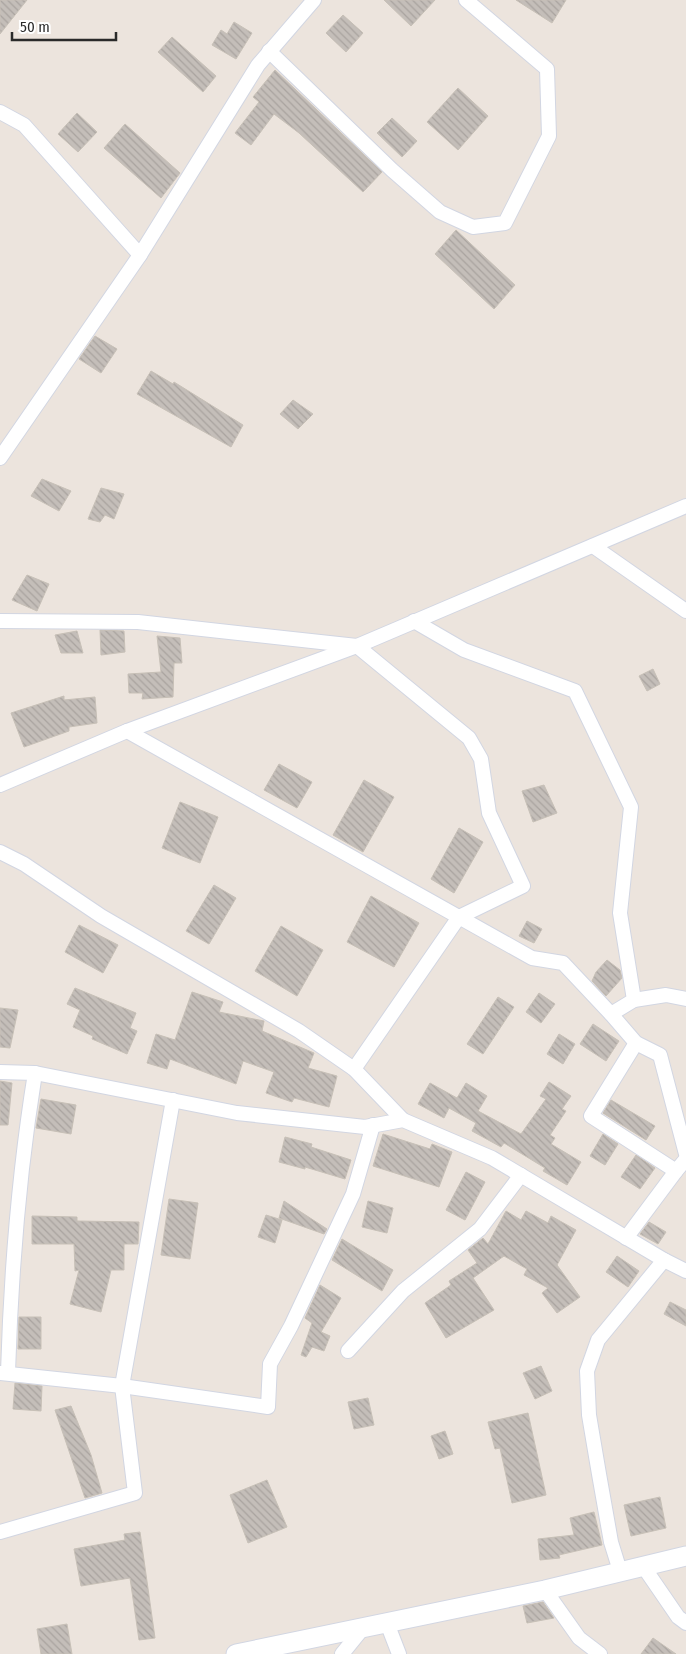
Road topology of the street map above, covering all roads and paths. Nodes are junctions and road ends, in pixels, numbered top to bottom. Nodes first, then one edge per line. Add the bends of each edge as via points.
1 (314, 0) edge
2 (466, 0) edge
3 (269, 51) junction
4 (0, 112) edge
5 (140, 255) junction
6 (0, 458) edge
7 (686, 506) edge
8 (593, 546) junction
9 (686, 611) edge
10 (0, 621) edge
11 (414, 621) junction
12 (357, 646) junction
13 (127, 732) junction
14 (0, 785) edge
15 (0, 852) edge
16 (460, 917) junction
17 (686, 999) edge
18 (634, 1000) junction
19 (611, 1014) junction
20 (636, 1043) junction
21 (354, 1070) junction
22 (0, 1072) edge
23 (35, 1073) junction
24 (173, 1100) junction
25 (403, 1120) junction
26 (373, 1125) junction
27 (686, 1154) edge
28 (686, 1159) edge
29 (676, 1171) junction
30 (521, 1175) junction
31 (626, 1238) junction
32 (664, 1260) junction
33 (686, 1271) edge
34 (348, 1351) dead end
35 (4, 1372) edge
36 (122, 1386) junction
37 (0, 1532) edge
38 (686, 1556) edge
39 (643, 1566) junction
40 (620, 1571) junction
41 (544, 1590) junction
42 (387, 1623) junction
43 (686, 1623) edge
44 (363, 1628) junction
45 (236, 1654) edge
46 (342, 1654) edge
47 (399, 1654) edge
48 (600, 1654) edge

1 - 3 street
2 - 3 street via 547,69 550,136 505,223 472,227 440,212
3 - 5 street
4 - 5 street via 24,125
5 - 6 street
7 - 8 street
8 - 9 street
8 - 11 street
10 - 12 street via 138,622
11 - 12 street
11 - 18 street via 464,650 575,691 631,808 620,913
12 - 13 street
12 - 16 street via 469,738 481,759 489,813 524,886
13 - 14 street
13 - 16 street
15 - 21 street via 24,864 101,916 299,1032
16 - 19 street via 532,958 563,963
16 - 21 street
17 - 18 street via 666,995
18 - 19 street
19 - 20 street
20 - 27 street via 660,1055
20 - 29 street via 590,1116
21 - 25 street
22 - 23 street
23 - 24 street
23 - 35 street via 22,1154
24 - 26 street via 237,1113
24 - 36 street
25 - 26 street
25 - 30 street via 492,1158
26 - 36 street via 353,1194 270,1364 268,1407
28 - 29 street
29 - 31 street
30 - 31 street
30 - 34 street via 480,1229 403,1291
31 - 32 street
32 - 33 street
32 - 40 street via 598,1340 587,1371 589,1415 611,1542
35 - 36 street
36 - 37 street via 135,1492
38 - 39 street
39 - 40 street
39 - 43 street via 678,1617
40 - 41 street
41 - 42 street
41 - 48 street via 579,1638
42 - 44 street
42 - 47 street
44 - 45 street
44 - 46 street

